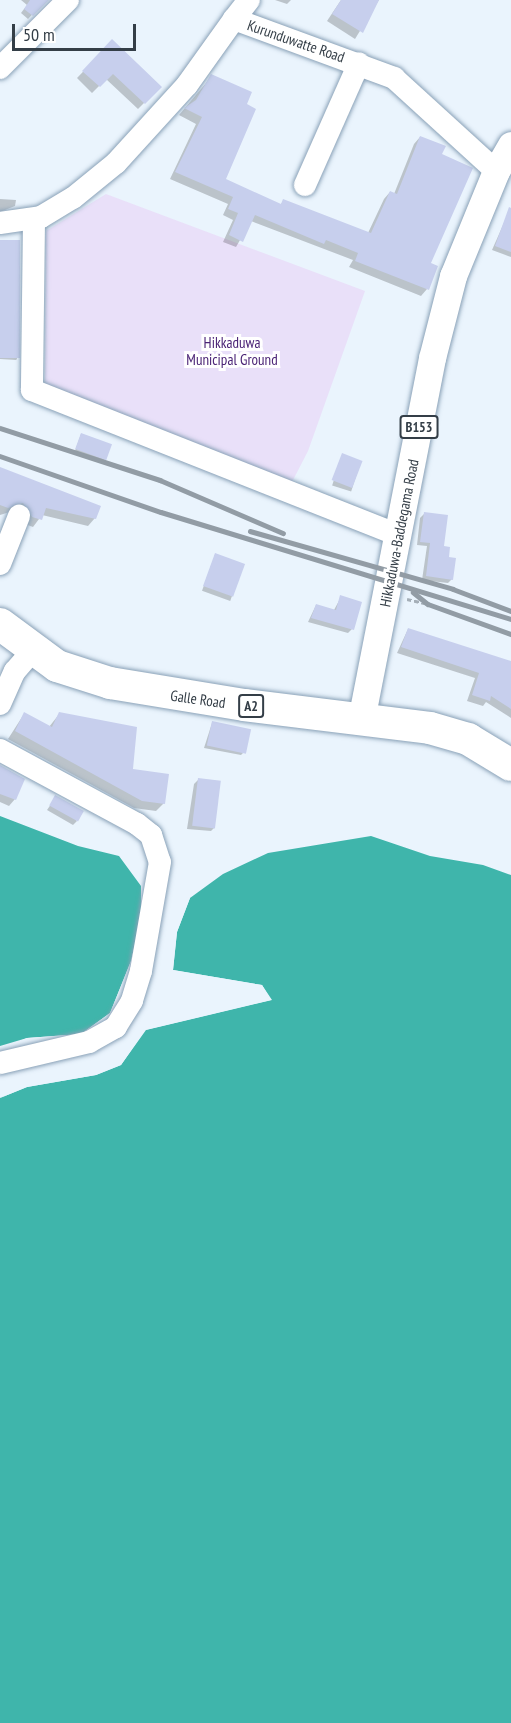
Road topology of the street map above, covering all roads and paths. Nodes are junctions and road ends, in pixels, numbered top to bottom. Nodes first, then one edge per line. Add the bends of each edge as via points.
1 (68, 0) edge
2 (249, 0) edge
3 (234, 19) junction
4 (359, 63) junction
5 (0, 68) edge
6 (511, 145) edge
7 (496, 171) junction
8 (305, 185) dead end
9 (34, 220) junction
10 (0, 223) edge
11 (19, 516) dead end
12 (399, 534) junction
13 (0, 564) edge
14 (0, 624) edge
15 (33, 650) junction
16 (0, 704) edge
17 (361, 720) junction
18 (0, 750) edge
19 (511, 765) edge
20 (0, 1064) edge

1 - 5 street
2 - 3 street
3 - 4 street, Kurunduwatte Road
3 - 9 street, Kurunduwatte Road via 188,85 116,163 73,198
4 - 7 street, Kurunduwatte Road via 394,78
4 - 8 street
6 - 7 main road, Hikkaduwa-Baddegama Road / B153
7 - 12 main road, Hikkaduwa-Baddegama Road / B153 via 453,276 432,358
9 - 10 street, Kurunduwatte Road
9 - 12 street via 32,390
11 - 13 street
12 - 17 main road, Hikkaduwa-Baddegama Road / B153
14 - 15 highway, Galle Road / A2
15 - 16 street via 15,671
15 - 17 highway, Galle Road / A2 via 57,666 110,683
17 - 19 highway, Galle Road / A2 via 430,728 468,739
18 - 20 street via 137,824 151,835 160,862 141,971 132,1001 116,1027 89,1042

